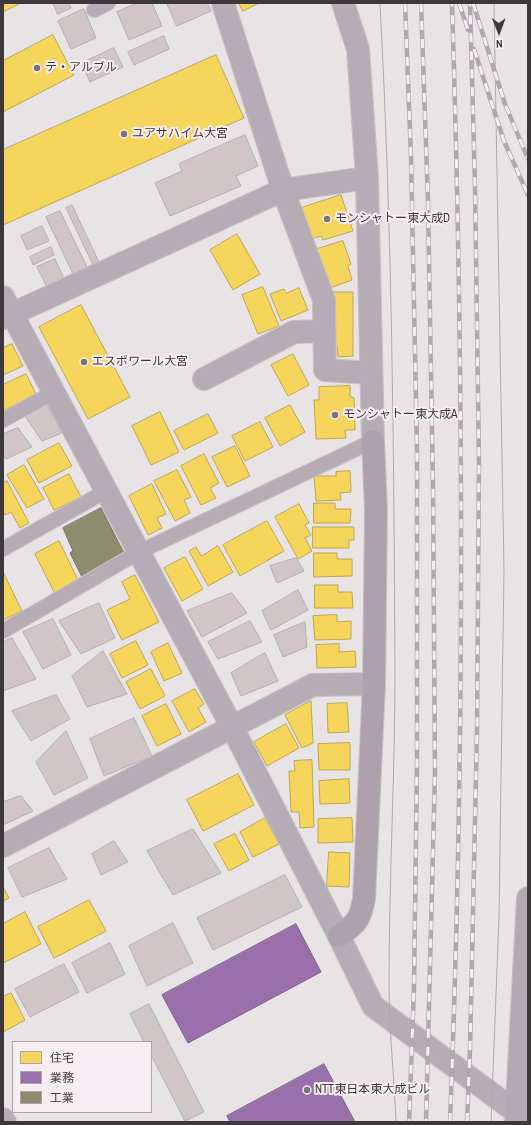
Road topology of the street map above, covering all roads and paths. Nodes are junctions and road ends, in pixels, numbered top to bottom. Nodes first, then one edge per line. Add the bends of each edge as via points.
1 (108, 3) edge
2 (223, 3) edge
3 (343, 3) edge
4 (94, 10) dead end
5 (367, 178) junction
6 (283, 190) junction
7 (6, 309) edge
8 (324, 331) junction
9 (371, 373) junction
10 (204, 379) dead end
11 (54, 392) junction
12 (3, 420) edge
13 (373, 441) junction
14 (106, 491) junction
15 (3, 549) edge
16 (139, 552) junction
17 (3, 631) edge
18 (374, 684) junction
19 (232, 727) junction
20 (3, 846) edge
21 (528, 898) edge
22 (339, 936) junction
23 (516, 1117) edge
24 (3, 1119) edge
25 (5, 1122) edge

1 - 4 lane
2 - 6 street
3 - 5 street via 358,49
5 - 6 street
5 - 9 street
6 - 7 street
6 - 8 street via 324,300
7 - 11 street
8 - 9 street via 324,370
8 - 10 street via 294,332
9 - 13 street
11 - 12 lane
11 - 14 street
13 - 16 lane
13 - 18 street via 376,510
14 - 15 lane
14 - 16 street
16 - 17 lane
16 - 19 street
18 - 19 street via 313,685
18 - 22 street via 364,899 358,920
19 - 20 street
19 - 22 street
21 - 23 highway
22 - 23 street via 373,1006
24 - 25 street

